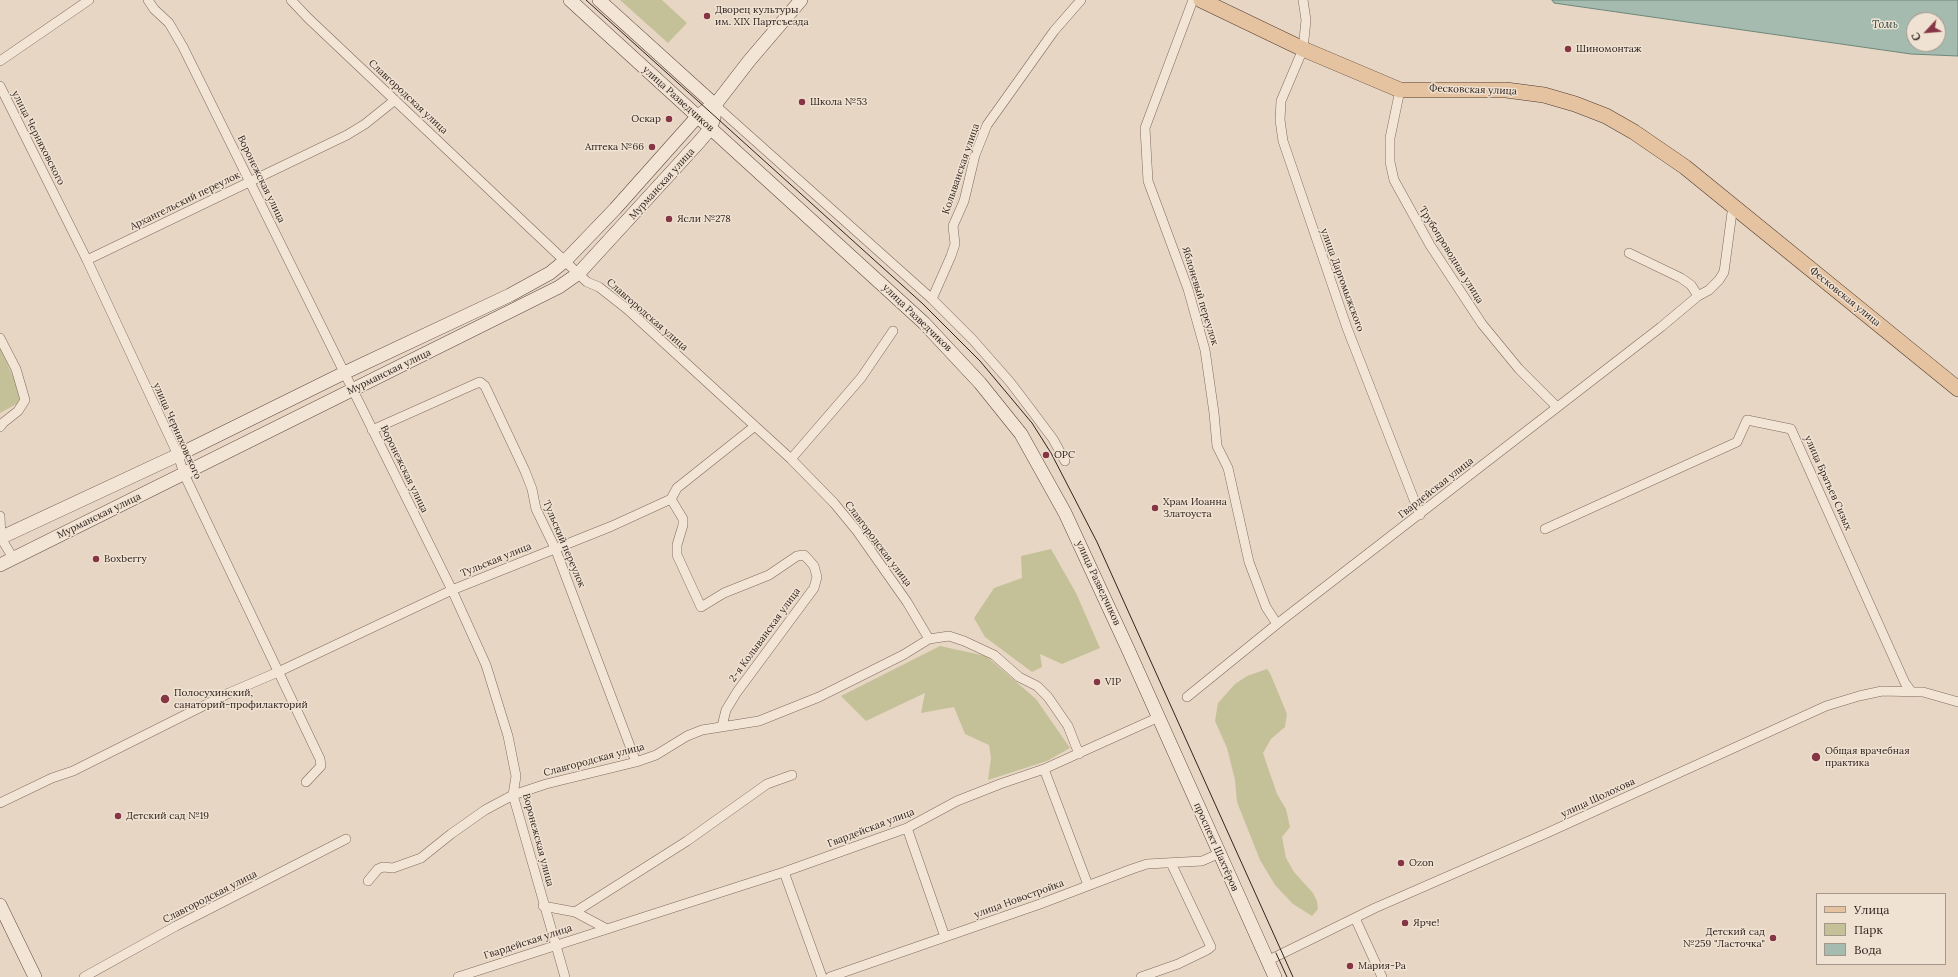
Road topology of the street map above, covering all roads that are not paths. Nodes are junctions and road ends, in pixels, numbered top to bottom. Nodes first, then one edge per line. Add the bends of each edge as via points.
1 (89, 0) edge
2 (148, 0) edge
3 (291, 0) edge
4 (570, 0) edge
5 (599, 0) edge
6 (801, 0) edge
7 (1080, 0) edge
8 (1193, 0) edge
9 (1201, 0) edge
10 (1303, 0) edge
11 (1303, 49) junction
12 (0, 61) edge
13 (0, 86) edge
14 (1400, 90) junction
15 (395, 100) junction
16 (715, 105) junction
17 (697, 117) junction
18 (710, 129) junction
19 (250, 182) junction
20 (1733, 205) junction
21 (1629, 253) dead end
22 (87, 260) junction
23 (566, 260) junction
24 (579, 273) junction
25 (1698, 296) junction
26 (932, 299) junction
27 (893, 331) dead end
28 (0, 338) edge
29 (344, 373) junction
30 (353, 389) junction
31 (1958, 389) edge
32 (1557, 407) junction
33 (755, 426) junction
34 (0, 427) edge
35 (372, 430) junction
36 (178, 455) junction
37 (791, 459) junction
38 (1065, 461) dead end
39 (184, 474) junction
40 (671, 499) junction
41 (1420, 515) junction
42 (0, 516) edge
43 (1545, 529) dead end
44 (1, 538) edge
45 (555, 548) junction
46 (13, 558) junction
47 (0, 565) edge
48 (452, 590) junction
49 (1276, 624) junction
50 (929, 639) junction
51 (278, 672) junction
52 (1911, 691) junction
53 (1187, 697) dead end
54 (1958, 702) edge
55 (1159, 717) junction
56 (722, 726) junction
57 (1079, 754) junction
58 (636, 762) junction
59 (1044, 769) junction
60 (792, 775) dead end
61 (306, 782) dead end
62 (513, 795) junction
63 (0, 803) edge
64 (907, 828) junction
65 (346, 839) dead end
66 (1218, 854) junction
67 (1171, 863) junction
68 (784, 872) junction
69 (368, 881) dead end
70 (1088, 885) junction
71 (0, 904) edge
72 (543, 906) junction
73 (575, 912) junction
74 (1355, 918) junction
75 (606, 928) junction
76 (945, 937) junction
77 (554, 945) junction
78 (1268, 961) junction
79 (35, 977) edge
80 (84, 977) edge
81 (458, 977) edge
82 (565, 977) edge
83 (822, 977) edge
84 (830, 977) edge
85 (1141, 977) edge
86 (1275, 977) edge
87 (1382, 977) edge

1 - 12 street
2 - 19 street, Воронежская улица via 169,23 184,47
3 - 15 street, Славгородская улица
4 - 17 main road, улица Разведчиков
5 - 16 main road, улица Разведчиков
6 - 16 main road, Мурманская улица via 749,60
7 - 26 street, Колыванская улица via 1054,31 987,125 975,155 964,201 953,226 955,244
8 - 49 street, Яблоневый переулок via 1145,128 1148,181 1188,289 1206,350 1217,446 1228,468 1249,562 1266,607
9 - 11 main road, Фесковская улица
10 - 11 street, улица Даргомыжского via 1306,20
11 - 14 main road, Фесковская улица
11 - 41 street, улица Даргомыжского via 1281,100 1283,141 1347,328
13 - 22 street, улица Черняховского
14 - 20 main road, Фесковская улица via 1506,90 1544,95 1576,104 1606,116 1634,132 1685,167
14 - 32 street, Трубопроводная улица via 1390,138 1390,162 1394,180 1430,245 1482,324 1519,369
15 - 19 street, Архангельский переулок via 347,135
15 - 23 street, Славгородская улица
16 - 17 main road, Мурманская улица
16 - 18 main road, Мурманская улица
16 - 26 street, улица Разведчиков
17 - 18 main road, улица Разведчиков
17 - 23 main road, Мурманская улица
18 - 24 main road, Мурманская улица via 634,216
18 - 55 main road, улица Разведчиков via 924,323 950,348 1002,409 1028,446 1065,513
19 - 22 street, Архангельский переулок
19 - 29 street, Воронежская улица
20 - 25 street via 1724,272 1710,290
20 - 31 main road, Фесковская улица
21 - 25 street via 1681,278 1692,285
22 - 36 street, улица Черняховского
23 - 24 street, Славгородская улица
23 - 29 main road, Мурманская улица via 550,274 510,295
24 - 30 main road, Мурманская улица via 518,309
24 - 33 street, Славгородская улица via 587,282 599,287 627,309
25 - 32 street, Гвардейская улица
26 - 38 street, улица Разведчиков via 1010,382
27 - 37 street via 861,378
28 - 34 street via 16,370 25,400 18,411
29 - 30 street, Воронежская улица
29 - 36 main road, Мурманская улица
30 - 35 street, Воронежская улица
30 - 39 main road, Мурманская улица
32 - 41 street, Гвардейская улица
33 - 37 street, Славгородская улица
33 - 40 street, Тульская улица via 677,488
35 - 45 street, Тульский переулок via 480,382 485,386 525,471 536,509
35 - 48 street, Воронежская улица
36 - 39 street, улица Черняховского
36 - 44 main road, Мурманская улица
37 - 50 street, Славгородская улица via 857,531 907,602
39 - 46 main road, Мурманская улица
39 - 51 street, улица Черняховского
40 - 45 street, Тульская улица
40 - 56 street, 2-я Колыванская улица via 683,519 677,555 700,607 724,592 769,575 797,556 804,555 814,566 817,577 814,588 737,692 726,710
41 - 49 street, Гвардейская улица
42 - 44 street
43 - 52 street, улица Братьев Сизых via 1736,442 1747,420 1791,429 1905,683
44 - 46 street
45 - 48 street, Тульская улица
45 - 58 street, Тульский переулок
46 - 47 main road, Мурманская улица
48 - 51 street, Тульская улица
48 - 62 street, Воронежская улица via 486,665 500,706 516,776
49 - 53 street, Гвардейская улица
50 - 56 street, Славгородская улица via 903,655 803,704 759,721 737,726
50 - 57 street via 949,636 964,641 994,655 1019,677 1037,686 1068,726
51 - 61 street, улица Черняховского via 320,759 321,766
51 - 63 street, Тульская улица
52 - 54 street, улица Шолохова
52 - 74 street, улица Шолохова via 1871,693 1826,706
55 - 57 street, Гвардейская улица
55 - 66 main road, проспект Шахтёров
56 - 58 street, Славгородская улица via 692,734
57 - 59 street, Гвардейская улица
58 - 62 street, Славгородская улица via 546,784
59 - 64 street, Гвардейская улица via 957,801
59 - 70 street
60 - 73 street via 767,784 687,841
62 - 69 street, Славгородская улица via 485,810 421,858 393,868 378,869
62 - 72 street, Воронежская улица
64 - 68 street, Гвардейская улица
64 - 76 street
65 - 80 street, Славгородская улица via 176,926
66 - 67 street, улица Новостройка via 1202,861
66 - 78 main road, проспект Шахтёров
67 - 70 street, улица Новостройка via 1147,864
67 - 85 street via 1211,947 1178,964
68 - 75 street, Гвардейская улица
68 - 83 street
70 - 76 street, улица Новостройка
71 - 79 main road
72 - 73 street, Гвардейская улица
72 - 77 street, Воронежская улица
73 - 75 street, Гвардейская улица
74 - 78 street, улица Шолохова
74 - 87 street
75 - 77 street, Гвардейская улица
76 - 84 street, улица Новостройка
77 - 81 street, Гвардейская улица
77 - 82 street, Воронежская улица
78 - 86 main road, проспект Шахтёров

